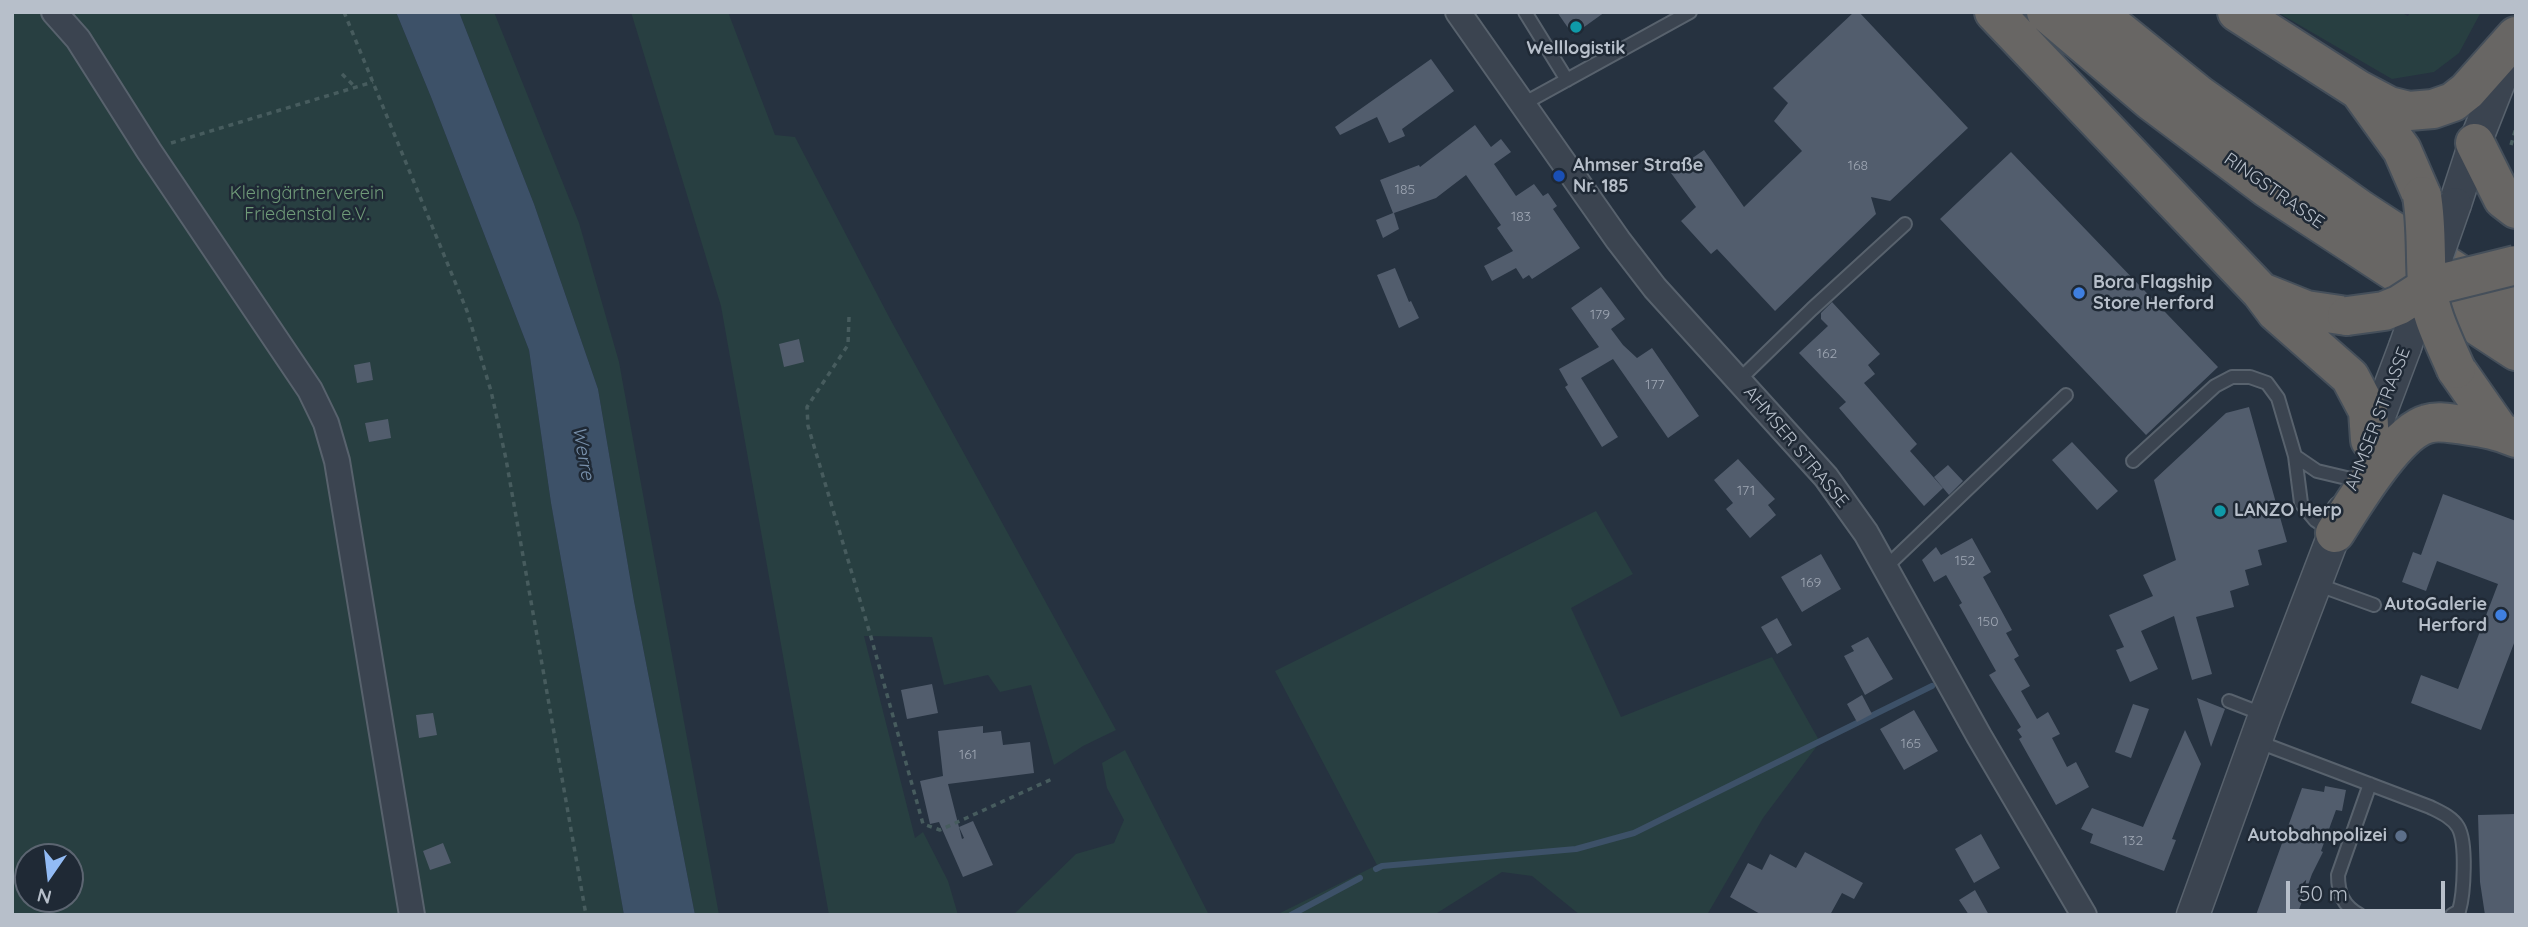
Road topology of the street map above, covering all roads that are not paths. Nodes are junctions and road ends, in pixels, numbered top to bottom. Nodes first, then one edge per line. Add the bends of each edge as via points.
1 (54, 12) edge
2 (1458, 12) edge
3 (1525, 12) edge
4 (1690, 12) edge
5 (1994, 12) edge
6 (2046, 12) edge
7 (2096, 12) edge
8 (2237, 12) edge
9 (2516, 38) edge
10 (1567, 80) junction
11 (2357, 89) junction
12 (1523, 104) junction
13 (2475, 144) junction
14 (2438, 200) junction
15 (2516, 209) edge
16 (1905, 224) dead end
17 (2516, 265) edge
18 (2427, 287) junction
19 (2261, 292) junction
20 (2516, 311) edge
21 (2516, 351) edge
22 (1740, 380) junction
23 (2066, 394) dead end
24 (2507, 434) edge
25 (2370, 440) junction
26 (2295, 456) junction
27 (2133, 461) dead end
28 (2354, 480) junction
29 (2335, 533) junction
30 (1886, 567) junction
31 (2316, 584) junction
32 (2374, 605) dead end
33 (2229, 702) dead end
34 (2260, 728) junction
35 (2370, 784) junction
36 (407, 884) junction
37 (396, 915) edge
38 (411, 915) edge
39 (2084, 915) edge
40 (2193, 915) edge
41 (2360, 915) edge
42 (2452, 915) edge

1 - 36 street via 78,39 310,390 326,423 337,461
2 - 12 street, AHMSER STRASSE
3 - 10 lane
4 - 10 lane
5 - 19 highway
6 - 21 highway, RINGSTRASSE via 2151,101 2267,188
7 - 20 highway, RINGSTRASSE via 2199,95 2361,210
8 - 11 highway
9 - 11 highway via 2467,91 2433,109 2409,111 2389,106
9 - 13 street
10 - 12 lane
11 - 14 highway
12 - 22 street, AHMSER STRASSE via 1655,288
13 - 14 street
13 - 15 highway via 2503,199
14 - 18 highway, bridge via 2427,225
16 - 22 lane
17 - 18 highway, bridge
18 - 19 highway, bridge via 2384,312 2347,316 2306,310
18 - 24 highway, bridge via 2456,369
18 - 25 street, AHMSER STRASSE, bridge
19 - 25 highway via 2276,312 2350,377 2368,411
22 - 30 street, AHMSER STRASSE via 1826,477
23 - 30 lane
24 - 29 highway via 2425,424 2409,434 2375,474
25 - 28 street, AHMSER STRASSE
26 - 27 lane via 2278,398 2267,383 2232,377 2215,386
26 - 28 lane via 2317,471
26 - 29 lane via 2301,503
28 - 29 street, AHMSER STRASSE
29 - 31 street, AHMSER STRASSE
30 - 39 street, AHMSER STRASSE
31 - 32 lane
31 - 34 street, AHMSER STRASSE
33 - 34 lane
34 - 35 lane
34 - 40 street, AHMSER STRASSE
35 - 41 lane via 2338,875 2341,897
35 - 42 lane via 2430,807 2459,828 2463,896 2459,911
36 - 37 street
36 - 38 street

